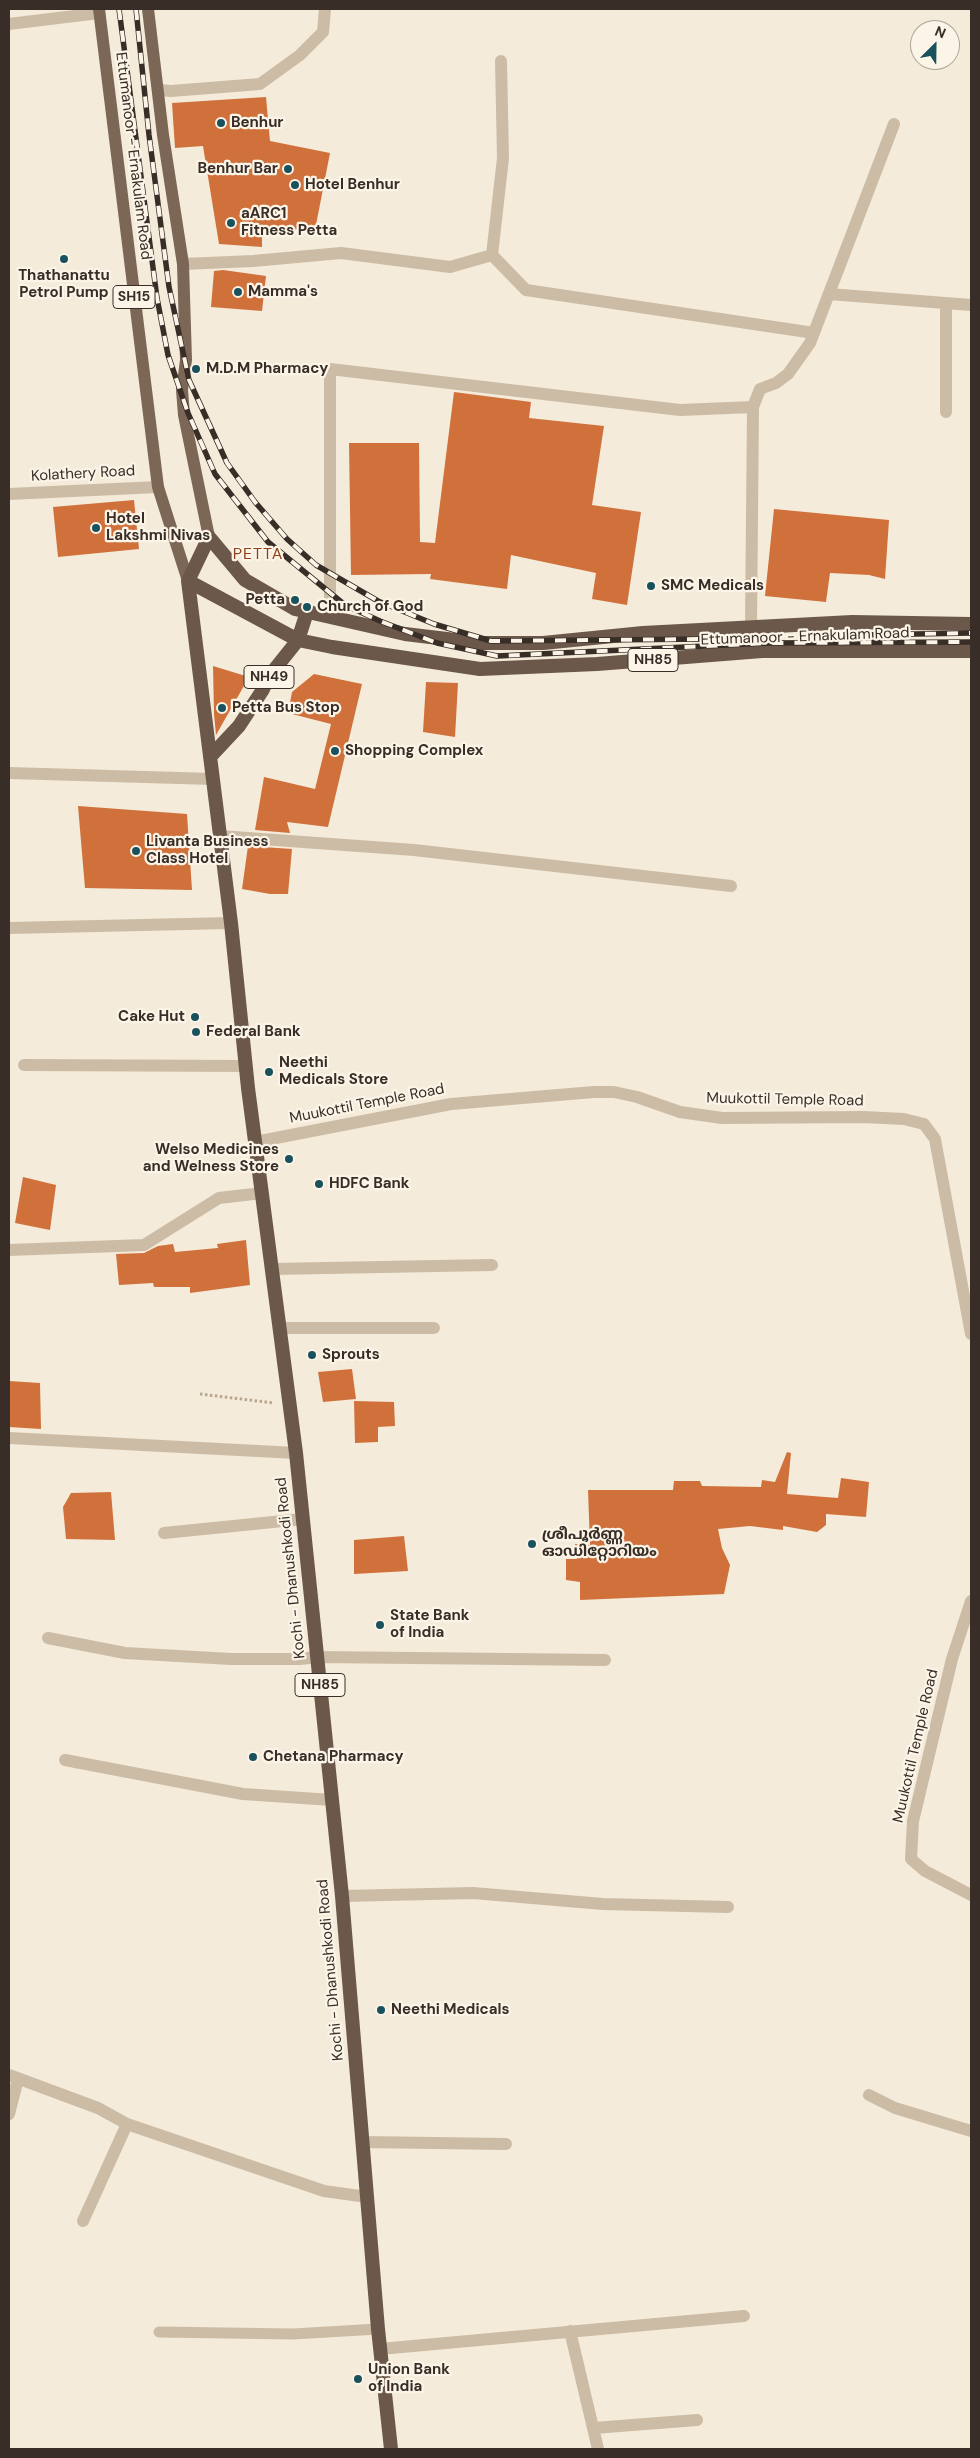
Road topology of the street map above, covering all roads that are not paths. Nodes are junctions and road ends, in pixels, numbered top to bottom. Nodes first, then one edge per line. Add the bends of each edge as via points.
1 (148, 9) edge
2 (325, 9) edge
3 (99, 11) edge
4 (9, 24) edge
5 (501, 61) dead end
6 (159, 90) junction
7 (894, 124) dead end
8 (492, 255) junction
9 (183, 264) junction
10 (829, 294) junction
11 (946, 304) junction
12 (971, 305) edge
13 (814, 333) junction
14 (753, 407) junction
15 (946, 412) dead end
16 (158, 487) junction
17 (9, 494) edge
18 (209, 537) junction
19 (188, 581) junction
20 (307, 612) junction
21 (330, 617) junction
22 (852, 622) junction
23 (971, 624) edge
24 (751, 626) junction
25 (298, 640) junction
26 (858, 649) junction
27 (971, 650) edge
28 (210, 757) junction
29 (9, 773) edge
30 (213, 779) junction
31 (220, 836) junction
32 (731, 886) dead end
33 (231, 923) junction
34 (9, 928) edge
35 (24, 1065) dead end
36 (245, 1066) junction
37 (255, 1142) junction
38 (262, 1193) junction
39 (9, 1250) edge
40 (492, 1265) dead end
41 (271, 1269) junction
42 (279, 1328) junction
43 (434, 1328) dead end
44 (971, 1334) edge
45 (9, 1438) edge
46 (296, 1453) junction
47 (303, 1519) junction
48 (164, 1533) dead end
49 (971, 1601) edge
50 (48, 1638) dead end
51 (317, 1657) junction
52 (605, 1660) dead end
53 (65, 1760) dead end
54 (332, 1800) junction
55 (971, 1895) edge
56 (342, 1896) junction
57 (728, 1907) dead end
58 (13, 2077) edge
59 (869, 2095) dead end
60 (9, 2114) edge
61 (128, 2124) junction
62 (971, 2131) edge
63 (362, 2142) junction
64 (506, 2144) dead end
65 (367, 2198) junction
66 (83, 2221) dead end
67 (744, 2316) dead end
68 (378, 2329) junction
69 (570, 2331) junction
70 (159, 2332) dead end
71 (380, 2349) junction
72 (697, 2420) dead end
73 (594, 2428) junction
74 (391, 2449) edge
75 (598, 2449) edge

1 - 6 main road
2 - 6 street via 323,32 300,55 260,84
3 - 4 street
3 - 16 main road, Ettumanoor - Ernakulam Road / SH15
5 - 8 street via 502,158
6 - 9 main road
7 - 10 street
8 - 9 street via 450,267 341,252
8 - 13 street via 526,290
9 - 18 main road via 184,415
10 - 11 street
10 - 13 street
11 - 12 street
11 - 15 street
13 - 14 street via 788,374 776,384 760,389
14 - 21 street via 680,410 330,369
14 - 24 street
16 - 17 street, Kolathery Road
16 - 19 main road, Ettumanoor - Ernakulam Road / SH15
18 - 19 highway
18 - 20 highway via 244,580 294,609
19 - 25 highway, Ettumanoor - Ernakulam Road / NH85
19 - 28 highway, Kochi - Dhanushkodi Road
20 - 21 highway
20 - 25 highway, NH49 / NH49
21 - 24 highway via 404,634 480,643 543,644
22 - 23 highway
22 - 24 highway
22 - 26 highway
25 - 26 highway, Ettumanoor - Ernakulam Road / NH85 via 480,669 762,651
25 - 28 highway, NH49 / NH49 via 270,674 262,691 226,740
26 - 27 highway, Ettumanoor - Ernakulam Road / NH85
28 - 30 highway, Kochi - Dhanushkodi Road
29 - 30 street
30 - 31 highway, Kochi - Dhanushkodi Road
31 - 32 street via 414,850
31 - 33 highway, Kochi - Dhanushkodi Road
33 - 34 street
33 - 36 highway, Kochi - Dhanushkodi Road / NH85
35 - 36 street
36 - 37 highway, Kochi - Dhanushkodi Road / NH85
37 - 38 highway, Kochi - Dhanushkodi Road / NH85
37 - 44 street, Muukottil Temple Road via 450,1104 594,1092 637,1096 680,1112 722,1118 863,1117 904,1119 924,1124 935,1139
38 - 39 street via 219,1198 144,1245
38 - 41 highway, Kochi - Dhanushkodi Road / NH85
40 - 41 street
41 - 42 highway, Kochi - Dhanushkodi Road / NH85
42 - 43 street
42 - 46 highway, Kochi - Dhanushkodi Road / NH85
45 - 46 street
46 - 47 highway, Kochi - Dhanushkodi Road / NH85
47 - 48 street
47 - 51 highway, Kochi - Dhanushkodi Road / NH85
49 - 55 street, Muukottil Temple Road via 952,1659 913,1820 910,1859 925,1871
50 - 51 street via 125,1653 231,1659
51 - 52 street
51 - 54 highway, Kochi - Dhanushkodi Road / NH85
53 - 54 street via 243,1794
54 - 56 highway, Kochi - Dhanushkodi Road / NH85
56 - 57 street via 473,1893 603,1904
56 - 63 highway, Kochi - Dhanushkodi Road / NH85
58 - 60 street
58 - 61 street via 98,2108
59 - 62 street via 895,2108
61 - 65 street via 324,2192
61 - 66 street
63 - 64 street
63 - 65 highway, Kochi - Dhanushkodi Road / NH85
65 - 68 highway, Kochi - Dhanushkodi Road / NH85
67 - 69 street
68 - 70 lane via 293,2334
68 - 71 highway, Kochi - Dhanushkodi Road / NH85
69 - 71 street
69 - 73 street
71 - 74 highway, Kochi - Dhanushkodi Road / NH85
72 - 73 street
73 - 75 street

